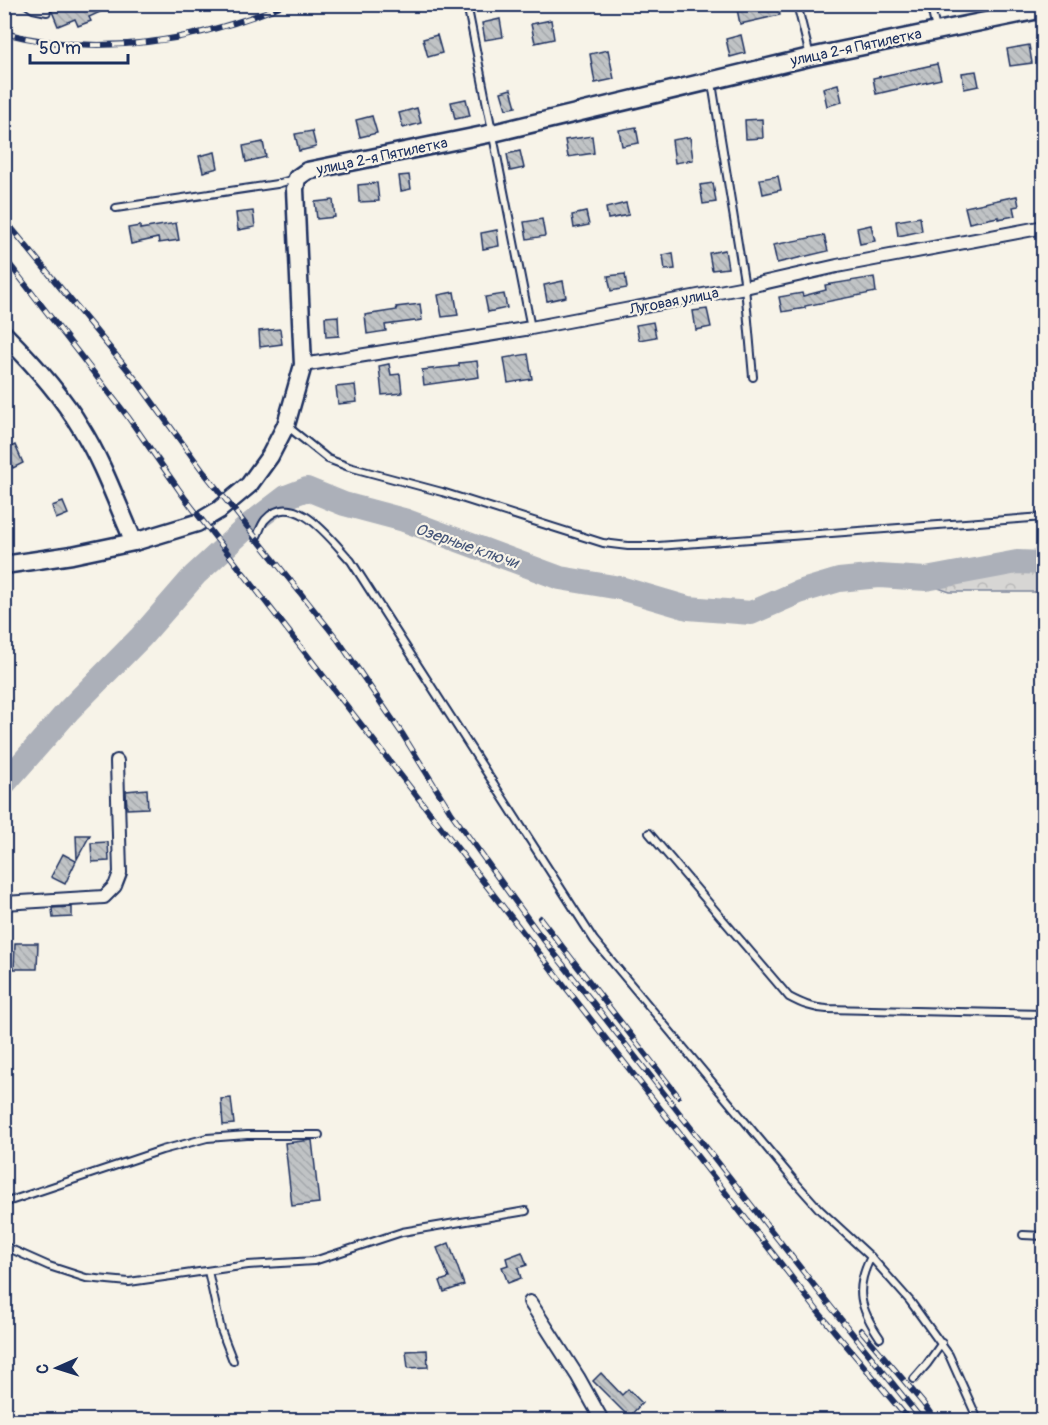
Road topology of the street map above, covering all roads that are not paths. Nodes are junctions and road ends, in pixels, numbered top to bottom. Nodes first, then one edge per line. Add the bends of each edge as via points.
1 (26, 4) edge
2 (467, 4) edge
3 (798, 4) edge
4 (930, 4) edge
5 (1044, 9) edge
6 (47, 12) dead end
7 (936, 30) junction
8 (810, 57) junction
9 (711, 80) junction
10 (493, 133) junction
11 (297, 178) junction
12 (116, 208) dead end
13 (1044, 227) edge
14 (745, 287) junction
15 (531, 328) junction
16 (4, 334) edge
17 (303, 365) junction
18 (753, 377) dead end
19 (286, 425) junction
20 (1044, 517) edge
21 (256, 538) dead end
22 (134, 542) junction
23 (4, 565) edge
24 (117, 760) dead end
25 (649, 833) dead end
26 (4, 903) edge
27 (1044, 1014) edge
28 (319, 1135) dead end
29 (4, 1203) edge
30 (526, 1211) dead end
31 (1023, 1235) dead end
32 (1044, 1236) edge
33 (4, 1246) edge
34 (871, 1257) junction
35 (208, 1271) junction
36 (530, 1302) dead end
37 (880, 1338) dead end
38 (942, 1343) junction
39 (233, 1361) dead end
40 (914, 1379) dead end
41 (602, 1420) edge
42 (978, 1420) edge

1 - 6 lane
2 - 10 lane
3 - 8 lane
4 - 7 lane
5 - 7 main road, улица 2-я Пятилетка
7 - 8 main road, улица 2-я Пятилетка
8 - 9 main road, улица 2-я Пятилетка
9 - 10 main road, улица 2-я Пятилетка
9 - 14 lane
10 - 11 main road, улица 2-я Пятилетка via 324,167
10 - 15 lane
11 - 12 lane
11 - 17 main road, улица 2-я Пятилетка
13 - 14 street, Луговая улица
14 - 15 street, Луговая улица
14 - 18 lane
15 - 17 street, Луговая улица
16 - 22 main road via 81,427
17 - 19 main road, улица 2-я Пятилетка
19 - 20 lane via 328,459 349,467 603,543 658,546
19 - 22 main road, улица 2-я Пятилетка via 249,484 219,510 197,523
21 - 34 lane via 265,520 289,509 310,519 351,561 594,940 795,1183
22 - 23 main road
24 - 26 street via 120,873 115,886 104,897
25 - 27 lane via 789,998 803,1005 827,1009
28 - 29 lane via 207,1138
30 - 35 lane via 402,1232 314,1261
31 - 32 lane
33 - 35 lane via 49,1266 106,1281 129,1282
34 - 37 lane via 860,1283 861,1294 867,1319
34 - 38 lane
35 - 39 lane via 221,1330
36 - 41 street
38 - 40 lane
38 - 42 lane

